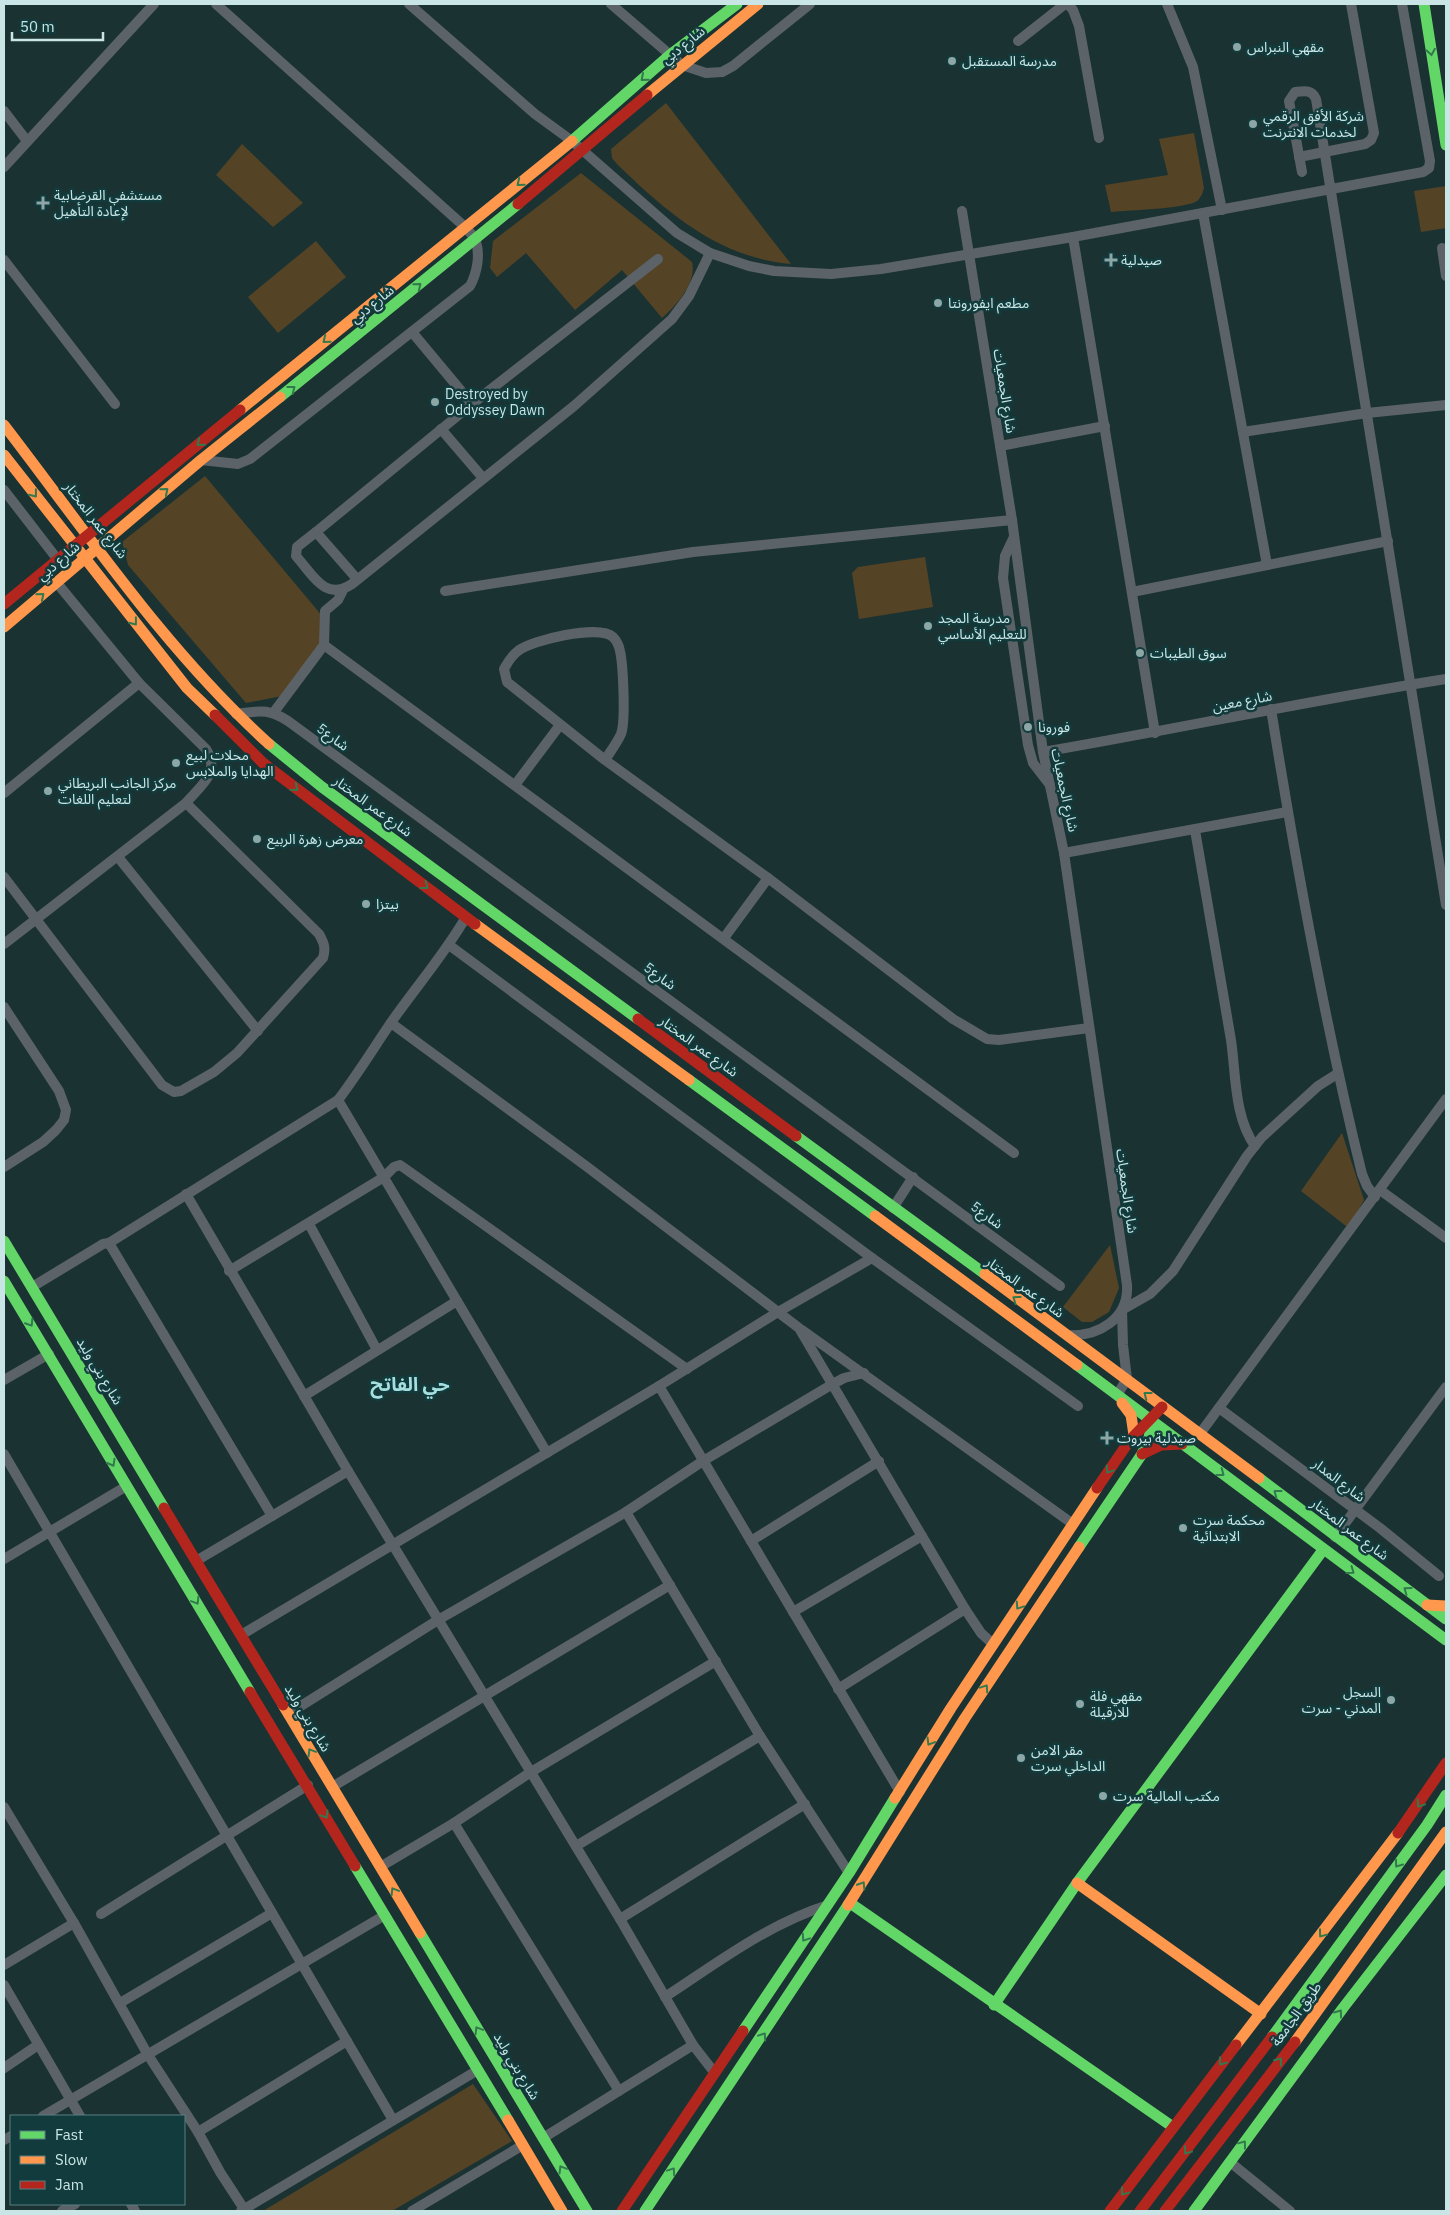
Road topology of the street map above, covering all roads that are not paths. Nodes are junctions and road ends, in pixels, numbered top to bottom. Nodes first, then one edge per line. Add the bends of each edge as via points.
1 (154, 4) edge
2 (216, 4) edge
3 (409, 4) edge
4 (611, 4) edge
5 (737, 4) edge
6 (758, 4) edge
7 (810, 4) edge
8 (1067, 4) edge
9 (1167, 4) edge
10 (1351, 4) edge
11 (1402, 4) edge
12 (1424, 4) edge
13 (1018, 41) dead end
14 (670, 56) junction
15 (682, 65) junction
16 (4, 112) edge
17 (1099, 138) dead end
18 (572, 141) junction
19 (27, 142) junction
20 (1446, 145) edge
21 (583, 150) junction
22 (1324, 152) junction
23 (1299, 157) junction
24 (4, 167) edge
25 (1302, 172) dead end
26 (1330, 189) junction
27 (1222, 210) junction
28 (962, 211) dead end
29 (1203, 213) junction
30 (465, 227) junction
31 (1073, 237) junction
32 (475, 240) junction
33 (1442, 248) dead end
34 (710, 253) junction
35 (970, 255) junction
36 (658, 258) dead end
37 (4, 260) edge
38 (1446, 276) edge
39 (412, 332) junction
40 (115, 404) dead end
41 (472, 404) junction
42 (1446, 405) edge
43 (1366, 412) junction
44 (4, 425) edge
45 (1105, 426) junction
46 (441, 429) junction
47 (1243, 432) junction
48 (1000, 446) junction
49 (4, 455) edge
50 (201, 460) junction
51 (483, 478) junction
52 (4, 490) edge
53 (1012, 520) junction
54 (316, 532) junction
55 (88, 533) junction
56 (1014, 537) junction
57 (1388, 541) junction
58 (74, 545) junction
59 (98, 546) junction
60 (84, 558) junction
61 (58, 560) junction
62 (1267, 565) junction
63 (357, 579) junction
64 (57, 583) junction
65 (343, 590) junction
66 (445, 591) dead end
67 (1132, 592) junction
68 (4, 604) edge
69 (4, 627) edge
70 (324, 645) junction
71 (1446, 679) edge
72 (139, 682) junction
73 (1411, 685) junction
74 (1271, 709) junction
75 (274, 712) junction
76 (236, 714) junction
77 (560, 725) junction
78 (1155, 733) junction
79 (1042, 752) junction
80 (605, 760) junction
81 (514, 785) junction
82 (1050, 786) junction
83 (4, 793) edge
84 (186, 802) junction
85 (1287, 812) junction
86 (1195, 830) junction
87 (1064, 854) junction
88 (118, 856) junction
89 (4, 876) edge
90 (768, 878) junction
91 (1446, 905) edge
92 (466, 917) junction
93 (36, 918) junction
94 (724, 938) junction
95 (4, 944) edge
96 (450, 945) junction
97 (4, 1007) edge
98 (391, 1023) junction
99 (1089, 1028) junction
100 (258, 1030) junction
101 (1337, 1074) junction
102 (1446, 1099) edge
103 (338, 1100) junction
104 (1255, 1146) junction
105 (1014, 1153) dead end
106 (4, 1167) edge
107 (384, 1177) junction
108 (913, 1177) junction
109 (1378, 1193) junction
110 (186, 1194) junction
111 (893, 1208) junction
112 (309, 1224) junction
113 (1446, 1238) edge
114 (4, 1241) edge
115 (109, 1243) junction
116 (872, 1258) junction
117 (229, 1271) junction
118 (4, 1281) edge
119 (1060, 1286) dead end
120 (32, 1287) junction
121 (457, 1301) junction
122 (1122, 1310) junction
123 (778, 1312) junction
124 (799, 1328) junction
125 (1066, 1335) junction
126 (377, 1350) junction
127 (49, 1354) junction
128 (687, 1369) junction
129 (864, 1374) junction
130 (4, 1380) edge
131 (1127, 1380) junction
132 (831, 1385) junction
133 (659, 1386) junction
134 (1446, 1387) edge
135 (1117, 1395) junction
136 (304, 1396) junction
137 (1078, 1406) dead end
138 (1162, 1406) junction
139 (1219, 1408) junction
140 (1152, 1421) junction
141 (1134, 1435) junction
142 (1199, 1435) junction
143 (1182, 1444) junction
144 (546, 1453) junction
145 (4, 1454) edge
146 (1142, 1454) junction
147 (879, 1461) junction
148 (703, 1462) junction
149 (348, 1471) junction
150 (125, 1487) junction
151 (1356, 1510) junction
152 (626, 1512) junction
153 (272, 1516) junction
154 (1073, 1524) junction
155 (49, 1532) junction
156 (922, 1536) junction
157 (1335, 1537) junction
158 (750, 1541) junction
159 (392, 1544) junction
160 (1323, 1550) junction
161 (4, 1559) edge
162 (196, 1561) junction
163 (1439, 1576) dead end
164 (670, 1585) junction
165 (1427, 1605) junction
166 (1446, 1606) edge
167 (966, 1609) junction
168 (793, 1612) junction
169 (1446, 1619) edge
170 (438, 1620) junction
171 (241, 1635) junction
172 (1446, 1640) edge
173 (993, 1644) junction
174 (716, 1661) junction
175 (838, 1689) junction
176 (484, 1696) junction
177 (951, 1708) junction
178 (288, 1714) junction
179 (965, 1718) junction
180 (760, 1736) junction
181 (1446, 1763) edge
182 (531, 1772) junction
183 (308, 1786) junction
184 (332, 1787) junction
185 (900, 1792) junction
186 (1446, 1795) edge
187 (805, 1804) junction
188 (4, 1807) edge
189 (454, 1822) junction
190 (1446, 1832) edge
191 (227, 1836) junction
192 (576, 1846) junction
193 (380, 1867) junction
194 (849, 1873) junction
195 (1446, 1875) edge
196 (1077, 1884) junction
197 (850, 1903) junction
198 (828, 1905) junction
199 (272, 1913) junction
200 (101, 1914) dead end
201 (385, 1915) junction
202 (620, 1919) junction
203 (74, 1923) junction
204 (301, 1963) junction
205 (4, 1965) edge
206 (4, 1985) edge
207 (771, 1990) junction
208 (664, 1997) junction
209 (787, 2001) junction
210 (120, 2003) junction
211 (994, 2005) junction
212 (1260, 2014) junction
213 (347, 2041) junction
214 (38, 2045) junction
215 (693, 2045) junction
216 (148, 2055) junction
217 (1306, 2059) junction
218 (4, 2068) edge
219 (478, 2070) junction
220 (714, 2072) junction
221 (619, 2092) junction
222 (70, 2099) junction
223 (45, 2115) edge
224 (79, 2115) edge
225 (394, 2120) junction
226 (1173, 2127) junction
227 (198, 2132) junction
228 (543, 2138) junction
229 (1216, 2142) junction
230 (522, 2145) junction
231 (1230, 2162) junction
232 (73, 2205) edge
233 (243, 2210) edge
234 (62, 2211) edge
235 (412, 2211) edge
236 (562, 2211) edge
237 (587, 2211) edge
238 (622, 2211) edge
239 (645, 2211) edge
240 (1110, 2211) edge
241 (1140, 2211) edge
242 (1165, 2211) edge
243 (1194, 2211) edge
244 (1290, 2211) edge

1 - 19 street
2 - 30 street
3 - 18 street via 535,114
4 - 14 street
5 - 14 main road, شارع دبي
6 - 15 main road, شارع دبي
7 - 15 street via 728,70 706,72
8 - 13 street
8 - 17 street via 1079,26
9 - 27 street via 1196,76
10 - 22 street via 1374,134 1365,144
11 - 26 street via 1429,168 1423,172
12 -> 20 main road
14 - 15 street
14 -> 18 main road, شارع دبي
15 - 21 main road, شارع دبي
16 - 19 street
18 - 21 street
18 -> 30 main road, شارع دبي
19 - 24 street
21 - 32 main road, شارع دبي
21 - 34 street via 661,221
22 - 23 street
22 - 23 street via 1315,96 1306,90 1295,92 1289,100
22 - 26 street
23 - 25 street
26 - 27 street
26 - 43 street
27 - 29 street
28 - 35 street, شارع الجمعيات
29 - 31 street
29 - 47 street
30 - 32 street
30 -> 55 main road, شارع دبي
31 - 35 street
31 - 45 street
32 - 39 street via 478,260 470,286
50 -> 32 main road, شارع دبي
33 - 38 street
34 - 35 street via 749,266 802,274 881,269
34 - 51 street via 689,296 672,319 574,406
35 - 48 street, شارع الجمعيات
36 - 41 street
37 - 40 street
39 - 41 street
39 - 50 street via 250,459 238,464
41 - 46 street
42 - 43 street
43 - 47 street
43 - 57 street
44 - 55 main road, شارع عمر المختار
45 - 48 street
45 - 67 street
46 - 51 street
46 - 54 street
47 - 62 street
48 - 53 street, شارع الجمعيات
49 -> 58 main road
59 -> 50 main road, شارع دبي
51 - 63 street
52 - 61 street
53 - 56 street, شارع الجمعيات
53 - 66 street via 693,552
54 - 63 street
54 - 65 street via 297,547 296,556 325,588 335,592
55 - 58 main road, شارع دبي
55 - 59 main road, شارع عمر المختار
56 - 79 street, شارع الجمعيات
56 - 82 street via 1004,556 1003,578 1028,745 1038,771
57 - 62 street
57 - 73 street
58 - 60 main road
58 - 61 main road, شارع دبي
59 - 60 main road, شارع دبي
59 - 76 main road, شارع عمر المختار via 158,626
60 - 64 main road, شارع دبي
60 -> 92 main road via 187,688 257,757
61 - 68 main road, شارع دبي
62 - 67 street
63 - 65 street
69 -> 64 main road, شارع دبي
64 - 72 street
65 - 70 street via 338,600 325,611
67 - 78 street
70 - 75 street
70 - 81 street
71 - 73 street, شارع معين
72 - 83 street
72 - 84 street via 211,757 209,776
73 - 74 street, شارع معين
73 - 91 street
74 - 78 street, شارع معين
74 - 85 street
75 - 76 street
75 - 108 street, شارع5
76 - 111 main road, شارع عمر المختار via 322,787
77 - 80 street
77 - 80 street via 507,682 504,669 510,658 518,650 536,642 586,632 612,636 620,651 623,722 621,734
77 - 81 street
78 - 79 street, شارع معين
79 - 82 street, شارع الجمعيات
80 - 90 street
81 - 94 street
82 - 87 street, شارع الجمعيات
84 - 88 street
84 - 100 street via 325,943 323,958
85 - 86 street
85 - 101 street
86 - 87 street
86 - 104 street via 1242,1117 1246,1133
87 - 99 street, شارع الجمعيات
88 - 93 street
88 - 100 street
89 - 93 street
90 - 94 street
90 - 99 street via 953,1019 987,1039
92 - 96 street
92 - 135 main road
93 - 95 street
93 - 100 street via 168,1090 181,1091 214,1072
94 - 105 street
96 - 98 street
96 - 116 street
97 - 106 street via 59,1091 66,1110 64,1120 43,1142
98 - 103 street
98 - 123 street
99 - 122 street, شارع الجمعيات via 1128,1285
101 - 104 street via 1318,1086
101 - 109 street via 1362,1174 1367,1186
102 - 109 street
103 - 107 street
103 - 110 street
104 - 122 street via 1173,1271 1150,1294
107 - 112 street
107 - 121 street
107 - 128 street via 400,1165
108 - 111 street
108 - 119 street, شارع5
109 - 113 street
109 - 139 street
110 - 115 street
110 - 117 street
125 -> 111 main road, شارع عمر المختار
112 - 117 street
112 - 126 street
114 - 120 main road, شارع بني وليد
115 - 120 street
115 - 153 street
116 - 123 street
116 - 137 street
117 - 136 street
118 -> 127 main road
120 - 162 main road, شارع بني وليد
121 - 126 street
121 - 144 street
122 - 125 street via 1096,1331
122 - 131 street, شارع الجمعيات
123 - 124 street
123 - 128 street
124 - 129 street
124 - 132 street
125 - 131 main road, شارع عمر المختار
126 - 136 street
127 - 130 street
127 -> 150 main road
128 - 133 street
129 - 132 street via 844,1378
129 - 154 street
131 - 135 street
138 -> 131 main road, شارع عمر المختار
132 - 147 street
132 - 148 street
133 - 144 street
133 - 148 street
134 - 151 street
135 - 140 main road
135 - 141 main road via 1130,1412
136 - 149 street
138 - 140 main road
138 - 142 main road, شارع عمر المختار
139 - 142 street
139 - 151 street, شارع المدار
140 - 141 main road
140 - 143 main road
140 - 146 main road
141 -> 154 main road
157 -> 142 main road, شارع عمر المختار
143 - 146 main road via 1165,1443
143 -> 160 main road
144 - 159 street
145 - 155 street
179 -> 146 main road
147 - 156 street
147 - 158 street
148 - 152 street
148 - 158 street
149 - 153 street
149 - 159 street
150 - 155 street
150 -> 183 main road
151 - 157 street
151 - 163 street, شارع المدار
152 - 164 street
152 - 170 street
153 - 162 street
154 -> 173 main road
155 - 161 street
155 - 191 street
156 - 167 street
156 - 168 street
165 -> 157 main road, شارع عمر المختار
158 - 168 street
159 - 170 street
159 - 171 street
160 -> 172 main road
160 - 196 main road
162 - 171 main road, شارع بني وليد
164 - 174 street
164 - 176 street
165 - 166 main road
165 - 169 main road, شارع عمر المختار
167 - 173 street via 981,1633
167 - 175 street
168 - 175 street
170 - 176 street
170 - 178 street
171 - 178 main road, شارع بني وليد
173 - 177 main road
174 - 180 street
174 - 182 street
175 - 185 street
176 - 182 street
176 - 184 street
177 - 179 main road
177 -> 185 main road
184 -> 178 main road, شارع بني وليد
197 -> 179 main road
180 - 187 street
180 - 192 street
181 -> 212 main road via 1403,1827
182 - 189 street
182 - 192 street
183 - 191 street
183 -> 201 main road
184 - 193 main road, شارع بني وليد
185 - 194 main road
186 -> 241 main road via 1284,2020
187 - 194 street
187 - 202 street
188 - 203 street
189 - 193 street
189 - 221 street
229 -> 190 main road, طريق الجامعة via 1296,2041
191 - 199 street
191 - 200 street
192 - 202 street
228 -> 193 main road, شارع بني وليد
194 - 198 main road
217 -> 195 main road
196 - 211 main road
196 - 212 main road
197 - 209 main road
197 - 211 main road
198 -> 207 main road
198 - 208 street via 774,1927
199 - 204 street
199 - 210 street
201 - 204 street
201 - 219 main road
202 - 208 street
203 - 205 street
203 - 210 street
204 - 213 street
204 - 216 street
206 - 214 street
207 - 209 main road
207 - 220 main road
208 - 215 street
239 -> 209 main road
210 - 216 street
211 - 226 main road
212 -> 226 main road
213 - 225 street
213 - 227 street
214 - 218 street
214 - 222 street
215 - 220 street
215 - 221 street
216 - 222 street
216 - 227 street
217 - 229 main road via 1279,2078 1237,2132
231 -> 217 main road
219 - 225 street
219 - 230 main road
220 - 238 main road
221 - 228 street
222 - 223 street
222 - 224 street
225 - 233 street
226 -> 240 main road
227 - 233 street
237 -> 228 main road, شارع بني وليد
229 - 242 main road, طريق الجامعة
230 - 235 street
230 - 236 main road
231 - 243 main road
231 - 244 street
232 - 234 street

